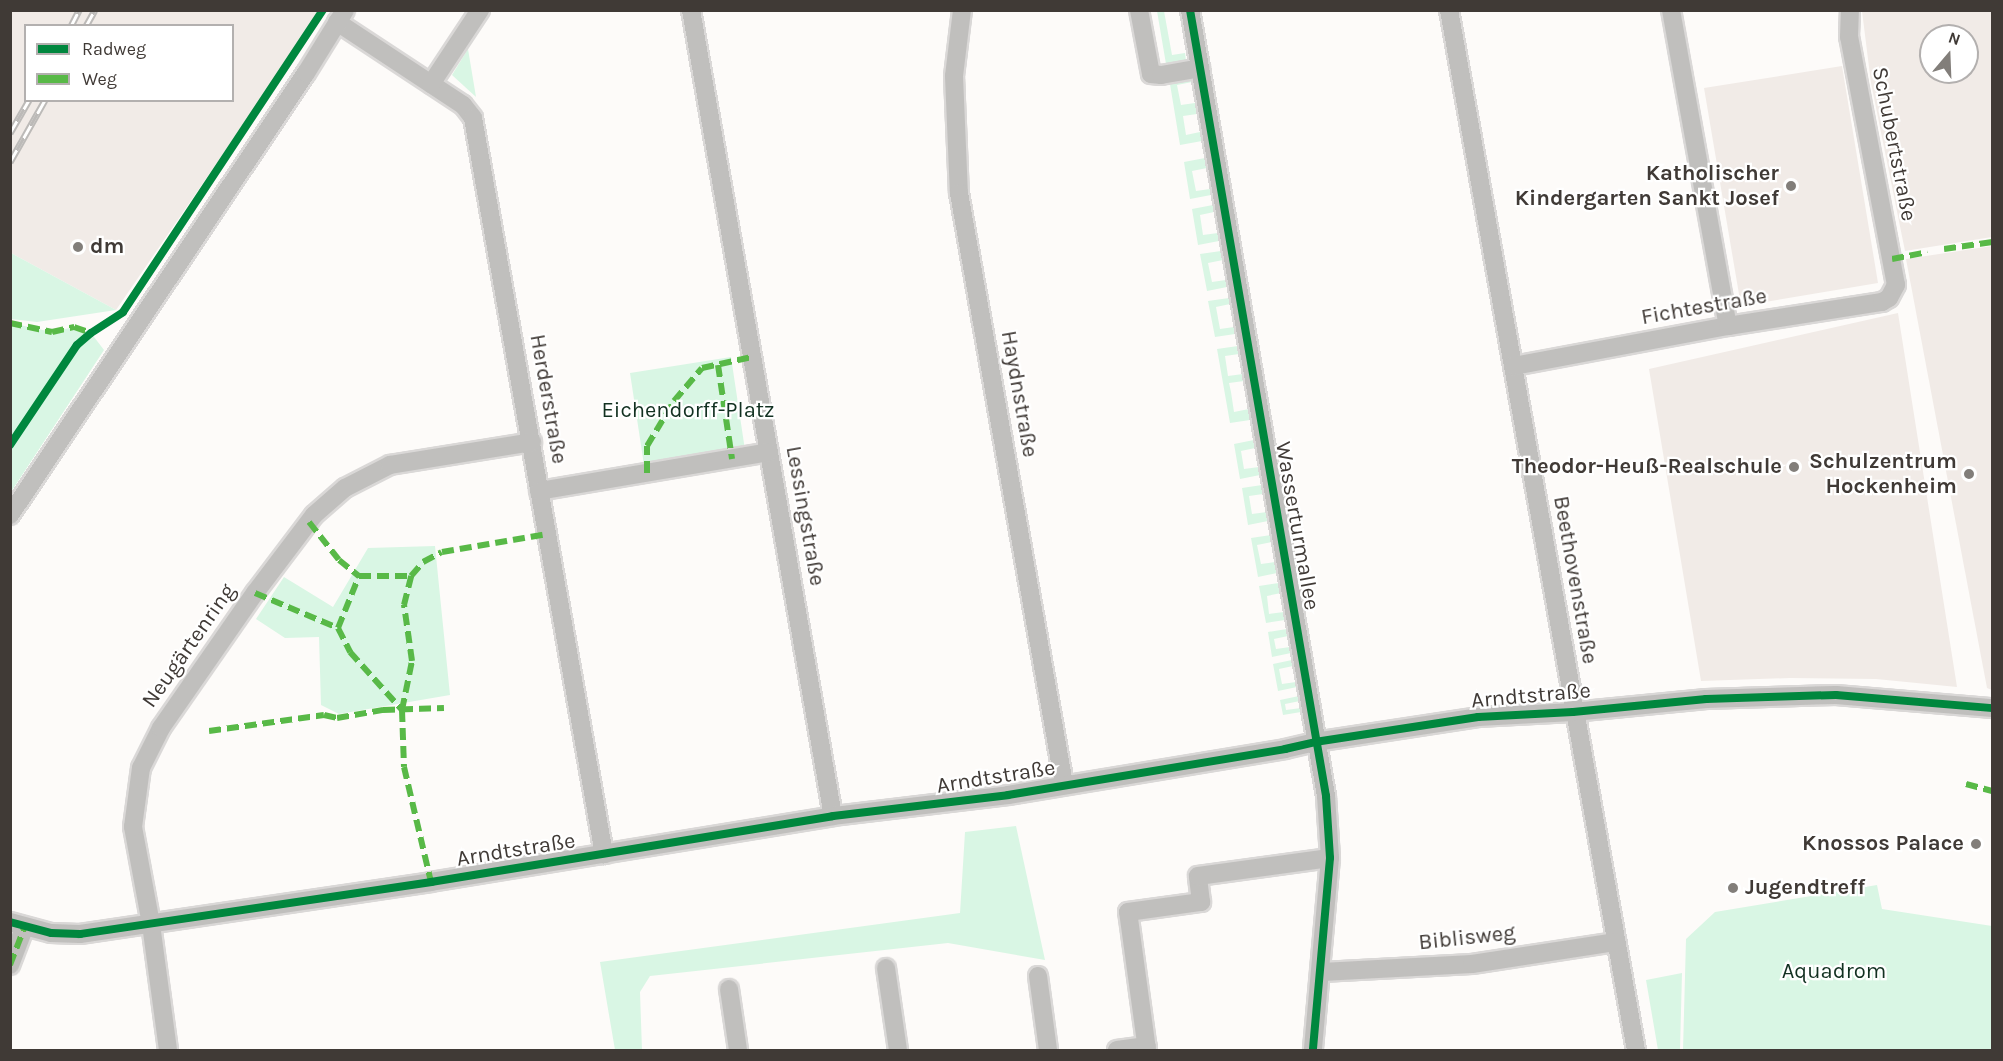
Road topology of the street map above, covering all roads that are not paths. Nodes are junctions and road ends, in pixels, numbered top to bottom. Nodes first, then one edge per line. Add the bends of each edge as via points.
1 (480, 10) edge
2 (691, 10) edge
3 (962, 10) edge
4 (1139, 10) edge
5 (1190, 10) edge
6 (1449, 10) edge
7 (1671, 10) edge
8 (1850, 10) edge
9 (341, 16) edge
10 (1200, 68) junction
11 (431, 84) junction
12 (1896, 285) joint
13 (1728, 326) junction
14 (1514, 366) junction
15 (532, 442) junction
16 (769, 452) junction
17 (539, 491) junction
18 (10, 515) edge
19 (1992, 708) edge
20 (1573, 712) junction
21 (1316, 742) junction
22 (1064, 784) junction
23 (833, 816) junction
24 (604, 854) junction
25 (1330, 858) junction
26 (150, 924) junction
27 (17, 925) edge
28 (1616, 942) junction
29 (10, 965) edge
30 (886, 968) dead end
31 (1322, 972) junction
32 (1038, 976) dead end
33 (729, 989) dead end
34 (1147, 1048) edge
35 (168, 1050) edge
36 (738, 1050) edge
37 (898, 1050) edge
38 (1048, 1050) edge
39 (1117, 1050) edge
40 (1312, 1050) edge
41 (1636, 1050) edge

1 - 11 street
2 - 16 street, Lessingstraße
3 - 22 street, Haydnstraße via 954,76 959,193
4 - 10 street via 1151,74
5 - 10 street, Wasserturmallee
6 - 14 street, Beethovenstraße
7 - 13 street
8 - 12 street, Schubertstraße via 1849,37
9 - 11 street, Herderstraße
9 - 18 street
10 - 21 street, Wasserturmallee
11 - 15 street, Herderstraße via 463,105 473,118
12 - 13 street, Fichtestraße via 1882,302
13 - 14 street, Fichtestraße
14 - 20 street, Beethovenstraße
15 - 17 street, Herderstraße
15 - 26 street, Neugärtenring via 390,465 345,488 314,515 175,708 141,768 133,827
16 - 17 street
16 - 23 street, Lessingstraße
17 - 24 street, Herderstraße
19 - 20 street, Arndtstraße via 1836,695 1706,699
20 - 21 street, Arndtstraße via 1478,717
20 - 28 street, Beethovenstraße
21 - 22 street, Arndtstraße
21 - 25 street, Wasserturmallee via 1326,796
22 - 23 street, Arndtstraße via 986,798
23 - 24 street, Arndtstraße
24 - 26 street, Arndtstraße
25 - 31 street, Wasserturmallee
25 - 34 street via 1198,876 1201,902 1128,912
26 - 27 street, Arndtstraße via 80,934
26 - 35 street, Neugärtenring
27 - 29 street
28 - 31 street, Biblisweg via 1472,964
28 - 41 street, Beethovenstraße
30 - 37 street
31 - 40 street, Wasserturmallee
32 - 38 street
33 - 36 street
34 - 39 street

